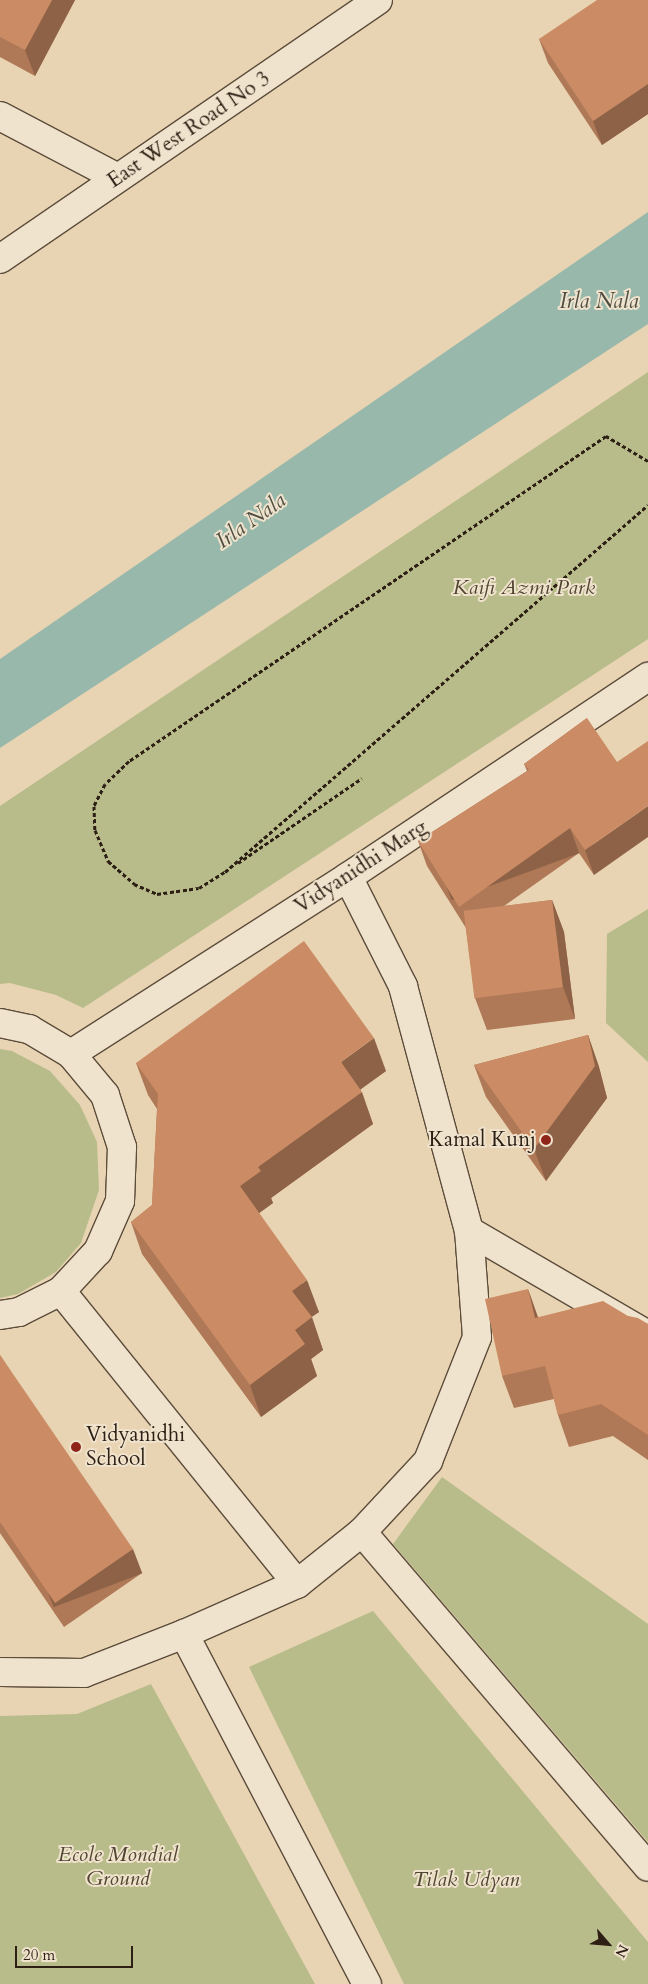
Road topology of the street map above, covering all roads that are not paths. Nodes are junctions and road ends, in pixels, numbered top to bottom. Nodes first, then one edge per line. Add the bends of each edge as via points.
1 (378, 0) edge
2 (0, 116) edge
3 (118, 178) junction
4 (0, 259) edge
5 (648, 677) edge
6 (348, 877) junction
7 (0, 1023) edge
8 (71, 1054) junction
9 (469, 1231) junction
10 (61, 1291) junction
11 (0, 1315) edge
12 (648, 1335) edge
13 (362, 1532) junction
14 (297, 1584) junction
15 (184, 1634) junction
16 (0, 1672) edge
17 (648, 1867) edge
18 (367, 1984) edge

1 - 3 street, East West Road No 3
2 - 3 street
3 - 4 street, East West Road No 3
5 - 6 street, Vidyanidhi Marg
6 - 8 street, Vidyanidhi Marg
6 - 9 street via 403,986
7 - 8 street via 29,1029
8 - 10 street via 105,1095 122,1147 120,1202 98,1251
9 - 12 street
9 - 13 street via 477,1337 428,1461
10 - 11 street via 19,1312
10 - 14 street
13 - 14 street
13 - 17 street
14 - 15 street
15 - 16 street via 84,1673
15 - 18 street

